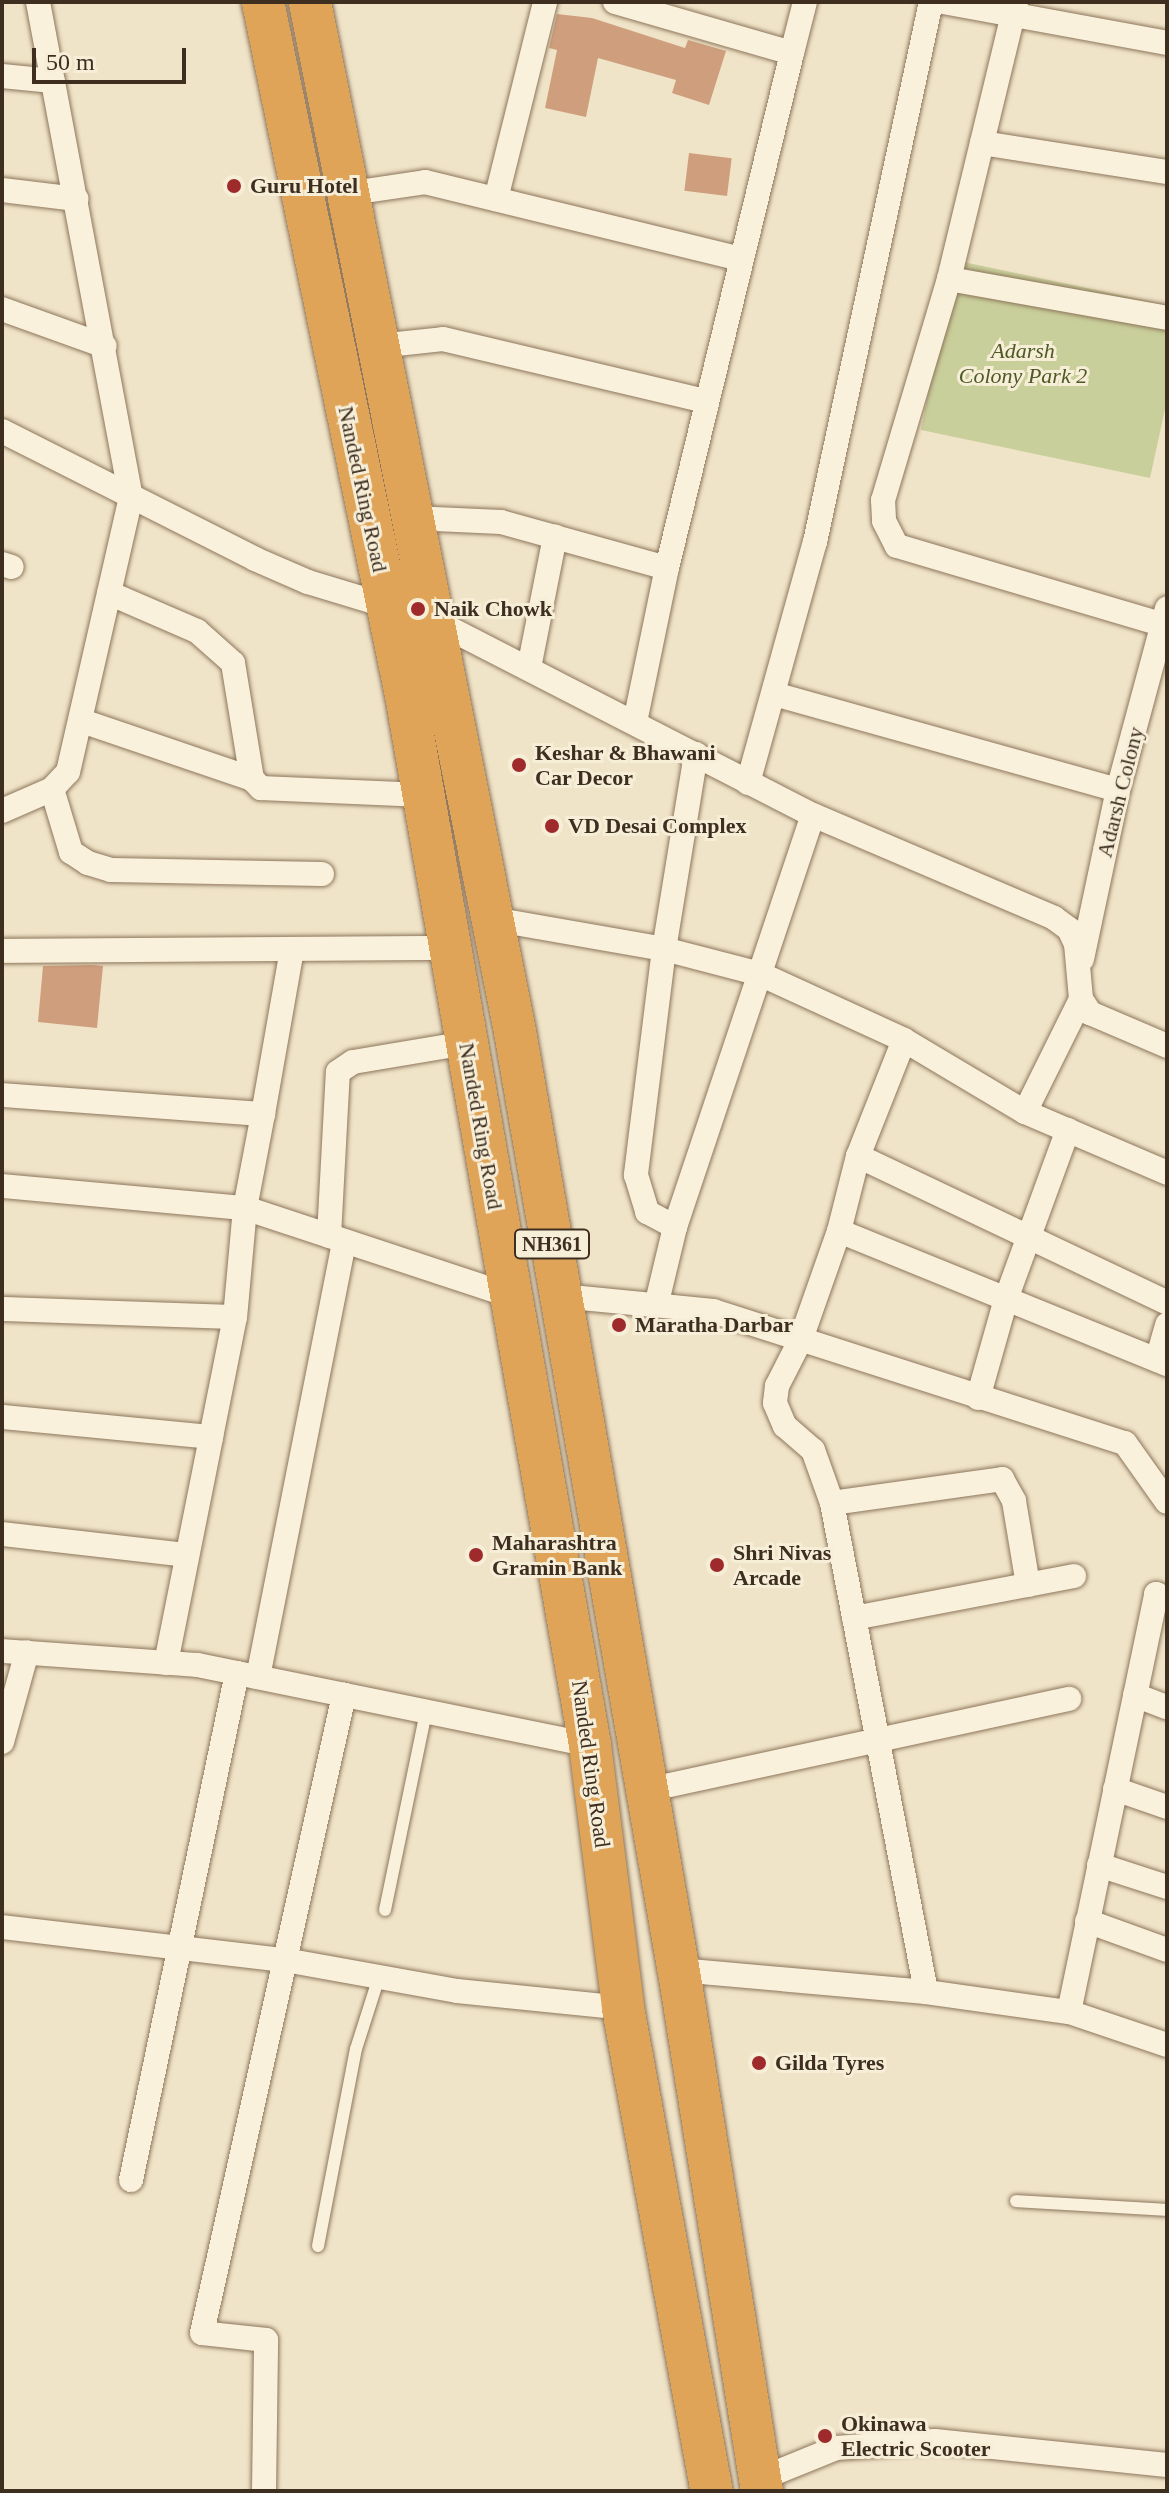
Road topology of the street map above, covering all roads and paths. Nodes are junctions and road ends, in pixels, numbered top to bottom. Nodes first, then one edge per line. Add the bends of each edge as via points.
1 (38, 2) edge
2 (263, 2) edge
3 (310, 2) edge
4 (545, 2) edge
5 (615, 2) edge
6 (805, 2) edge
7 (931, 2) edge
8 (944, 2) edge
9 (1014, 8) edge
10 (1167, 43) edge
11 (792, 53) junction
12 (2, 76) edge
13 (53, 81) junction
14 (982, 143) junction
15 (1167, 172) edge
16 (2, 190) edge
17 (345, 194) junction
18 (76, 199) junction
19 (496, 199) junction
20 (741, 259) junction
21 (949, 279) junction
22 (2, 309) edge
23 (1167, 318) edge
24 (105, 346) junction
25 (378, 346) junction
26 (706, 401) junction
27 (2, 431) edge
28 (131, 498) junction
29 (413, 518) junction
30 (555, 537) junction
31 (667, 568) junction
32 (109, 593) junction
33 (388, 606) junction
34 (1165, 617) edge
35 (433, 620) junction
36 (529, 668) junction
37 (774, 694) junction
38 (82, 721) junction
39 (635, 722) junction
40 (696, 754) junction
41 (252, 779) junction
42 (748, 783) junction
43 (52, 789) junction
44 (1118, 790) junction
45 (423, 795) junction
46 (2, 811) edge
47 (813, 815) junction
48 (322, 874) dead end
49 (492, 919) junction
50 (450, 948) junction
51 (664, 949) junction
52 (292, 950) junction
53 (2, 951) edge
54 (760, 974) junction
55 (1079, 988) junction
56 (904, 1040) junction
57 (466, 1043) junction
58 (1167, 1046) edge
59 (2, 1095) edge
60 (1025, 1112) junction
61 (263, 1114) junction
62 (1068, 1130) junction
63 (858, 1156) junction
64 (1167, 1173) edge
65 (2, 1186) edge
66 (245, 1208) junction
67 (675, 1227) junction
68 (839, 1231) junction
69 (1028, 1235) junction
70 (337, 1238) junction
71 (511, 1296) junction
72 (561, 1296) junction
73 (1006, 1299) junction
74 (657, 1302) junction
75 (1167, 1303) edge
76 (2, 1309) edge
77 (235, 1317) junction
78 (1167, 1324) edge
79 (801, 1339) junction
80 (1162, 1362) edge
81 (978, 1398) junction
82 (2, 1417) edge
83 (211, 1437) junction
84 (1167, 1502) edge
85 (832, 1503) junction
86 (2, 1534) edge
87 (187, 1555) junction
88 (1074, 1576) dead end
89 (1028, 1585) junction
90 (1167, 1599) edge
91 (854, 1618) junction
92 (2, 1651) edge
93 (27, 1652) junction
94 (166, 1663) junction
95 (248, 1675) junction
96 (344, 1695) junction
97 (1135, 1695) junction
98 (1069, 1699) dead end
99 (1167, 1707) edge
100 (426, 1712) junction
101 (877, 1740) junction
102 (2, 1742) edge
103 (590, 1745) junction
104 (1115, 1789) junction
105 (647, 1790) junction
106 (1167, 1807) edge
107 (1099, 1865) junction
108 (1167, 1887) edge
109 (385, 1910) dead end
110 (1087, 1921) junction
111 (2, 1927) edge
112 (180, 1948) junction
113 (1167, 1950) edge
114 (285, 1960) junction
115 (679, 1970) junction
116 (379, 1977) junction
117 (926, 1992) junction
118 (623, 2008) junction
119 (1069, 2012) junction
120 (1167, 2045) edge
121 (131, 2180) dead end
122 (1016, 2201) dead end
123 (1167, 2210) edge
124 (318, 2246) dead end
125 (1167, 2465) edge
126 (761, 2485) edge
127 (264, 2491) edge
128 (712, 2491) edge

1 - 13 street
2 - 33 highway, Nanded Ring Road / NH361
3 - 17 highway, NH361
4 - 19 street
5 - 11 street
6 - 11 street
7 - 37 street via 815,542
8 - 9 street
9 - 10 street
9 - 14 street
11 - 20 street
12 - 13 street
13 - 18 street
14 - 15 street
14 - 21 street
16 - 18 street
17 - 19 street via 425,182
17 - 25 highway, NH361
18 - 24 street
19 - 20 street
20 - 26 street
21 - 23 street
21 - 34 street via 883,500 888,534 897,546
22 - 24 street
24 - 28 street
25 - 26 street via 443,339
25 - 29 highway, NH361
26 - 31 street
27 - 28 street
28 - 32 street
28 - 33 street via 308,582
29 - 30 street via 501,522
29 - 35 highway, NH361
30 - 31 street
30 - 36 street
31 - 39 street
32 - 38 street
32 - 41 street via 197,631 233,663
33 - 35 street
33 - 45 highway, Nanded Ring Road / NH361
34 - 44 street, Adarsh Colony
35 - 36 street
35 - 49 highway, NH361
36 - 39 street
37 - 42 street
37 - 44 street
38 - 41 street
38 - 43 street via 68,772
39 - 40 street
40 - 42 street
40 - 51 street
41 - 45 street via 278,792
42 - 47 street
43 - 46 street
43 - 48 street via 71,852 88,863 111,870
44 - 55 street, Adarsh Colony
45 - 50 highway, Nanded Ring Road / NH361
47 - 54 street
47 - 55 street via 1054,918 1069,929 1076,944
49 - 51 street
49 - 72 highway, NH361
50 - 52 street
50 - 57 highway, Nanded Ring Road / NH361
51 - 54 street
51 - 67 street via 636,1175 647,1212
52 - 53 street
52 - 61 street
54 - 56 street
54 - 67 street
55 - 58 street via 1090,1013
55 - 60 street, Adarsh Colony
56 - 60 street
56 - 63 street
57 - 70 street via 353,1062 338,1072
57 - 71 highway, Nanded Ring Road / NH361
59 - 61 street
60 - 62 street
61 - 66 street
62 - 64 street
62 - 69 street
63 - 68 street
63 - 69 street
65 - 66 street
66 - 70 street
66 - 77 street
67 - 74 street
68 - 73 street
68 - 79 street
69 - 73 street
69 - 75 street
70 - 71 street
70 - 95 street
71 - 103 highway, Nanded Ring Road / NH361
72 - 74 street
72 - 105 highway, NH361
73 - 80 street
73 - 81 street
74 - 79 street via 713,1311
76 - 77 street
77 - 83 street
78 - 80 street
79 - 81 street
79 - 85 street via 777,1386 775,1403 785,1426 813,1450
81 - 84 street via 1125,1443
82 - 83 street
83 - 87 street
85 - 89 street via 1002,1479 1014,1501
85 - 91 street
86 - 87 street
87 - 94 street
88 - 89 street
89 - 91 street
90 - 97 street via 1156,1594
91 - 101 street
92 - 93 street
93 - 94 street
93 - 102 street
94 - 95 street
95 - 96 street
95 - 112 street
96 - 100 street
96 - 114 street
97 - 99 street
97 - 104 street
98 - 101 street
100 - 103 street
100 - 109 lane
101 - 105 street
101 - 117 street
103 - 118 highway, Nanded Ring Road / NH361
104 - 106 street
104 - 107 street
105 - 115 highway, NH361
107 - 108 street
107 - 110 street
110 - 113 street
110 - 119 street
111 - 112 street
112 - 114 street
112 - 121 street
114 - 116 street
114 - 127 street via 202,2333 266,2340
115 - 117 street
115 - 126 highway, NH361
116 - 118 street via 457,1991
116 - 124 lane via 356,2049
117 - 119 street
118 - 128 highway, Nanded Ring Road / NH361
119 - 120 street
122 - 123 lane
125 - 126 street via 935,2441 836,2448

